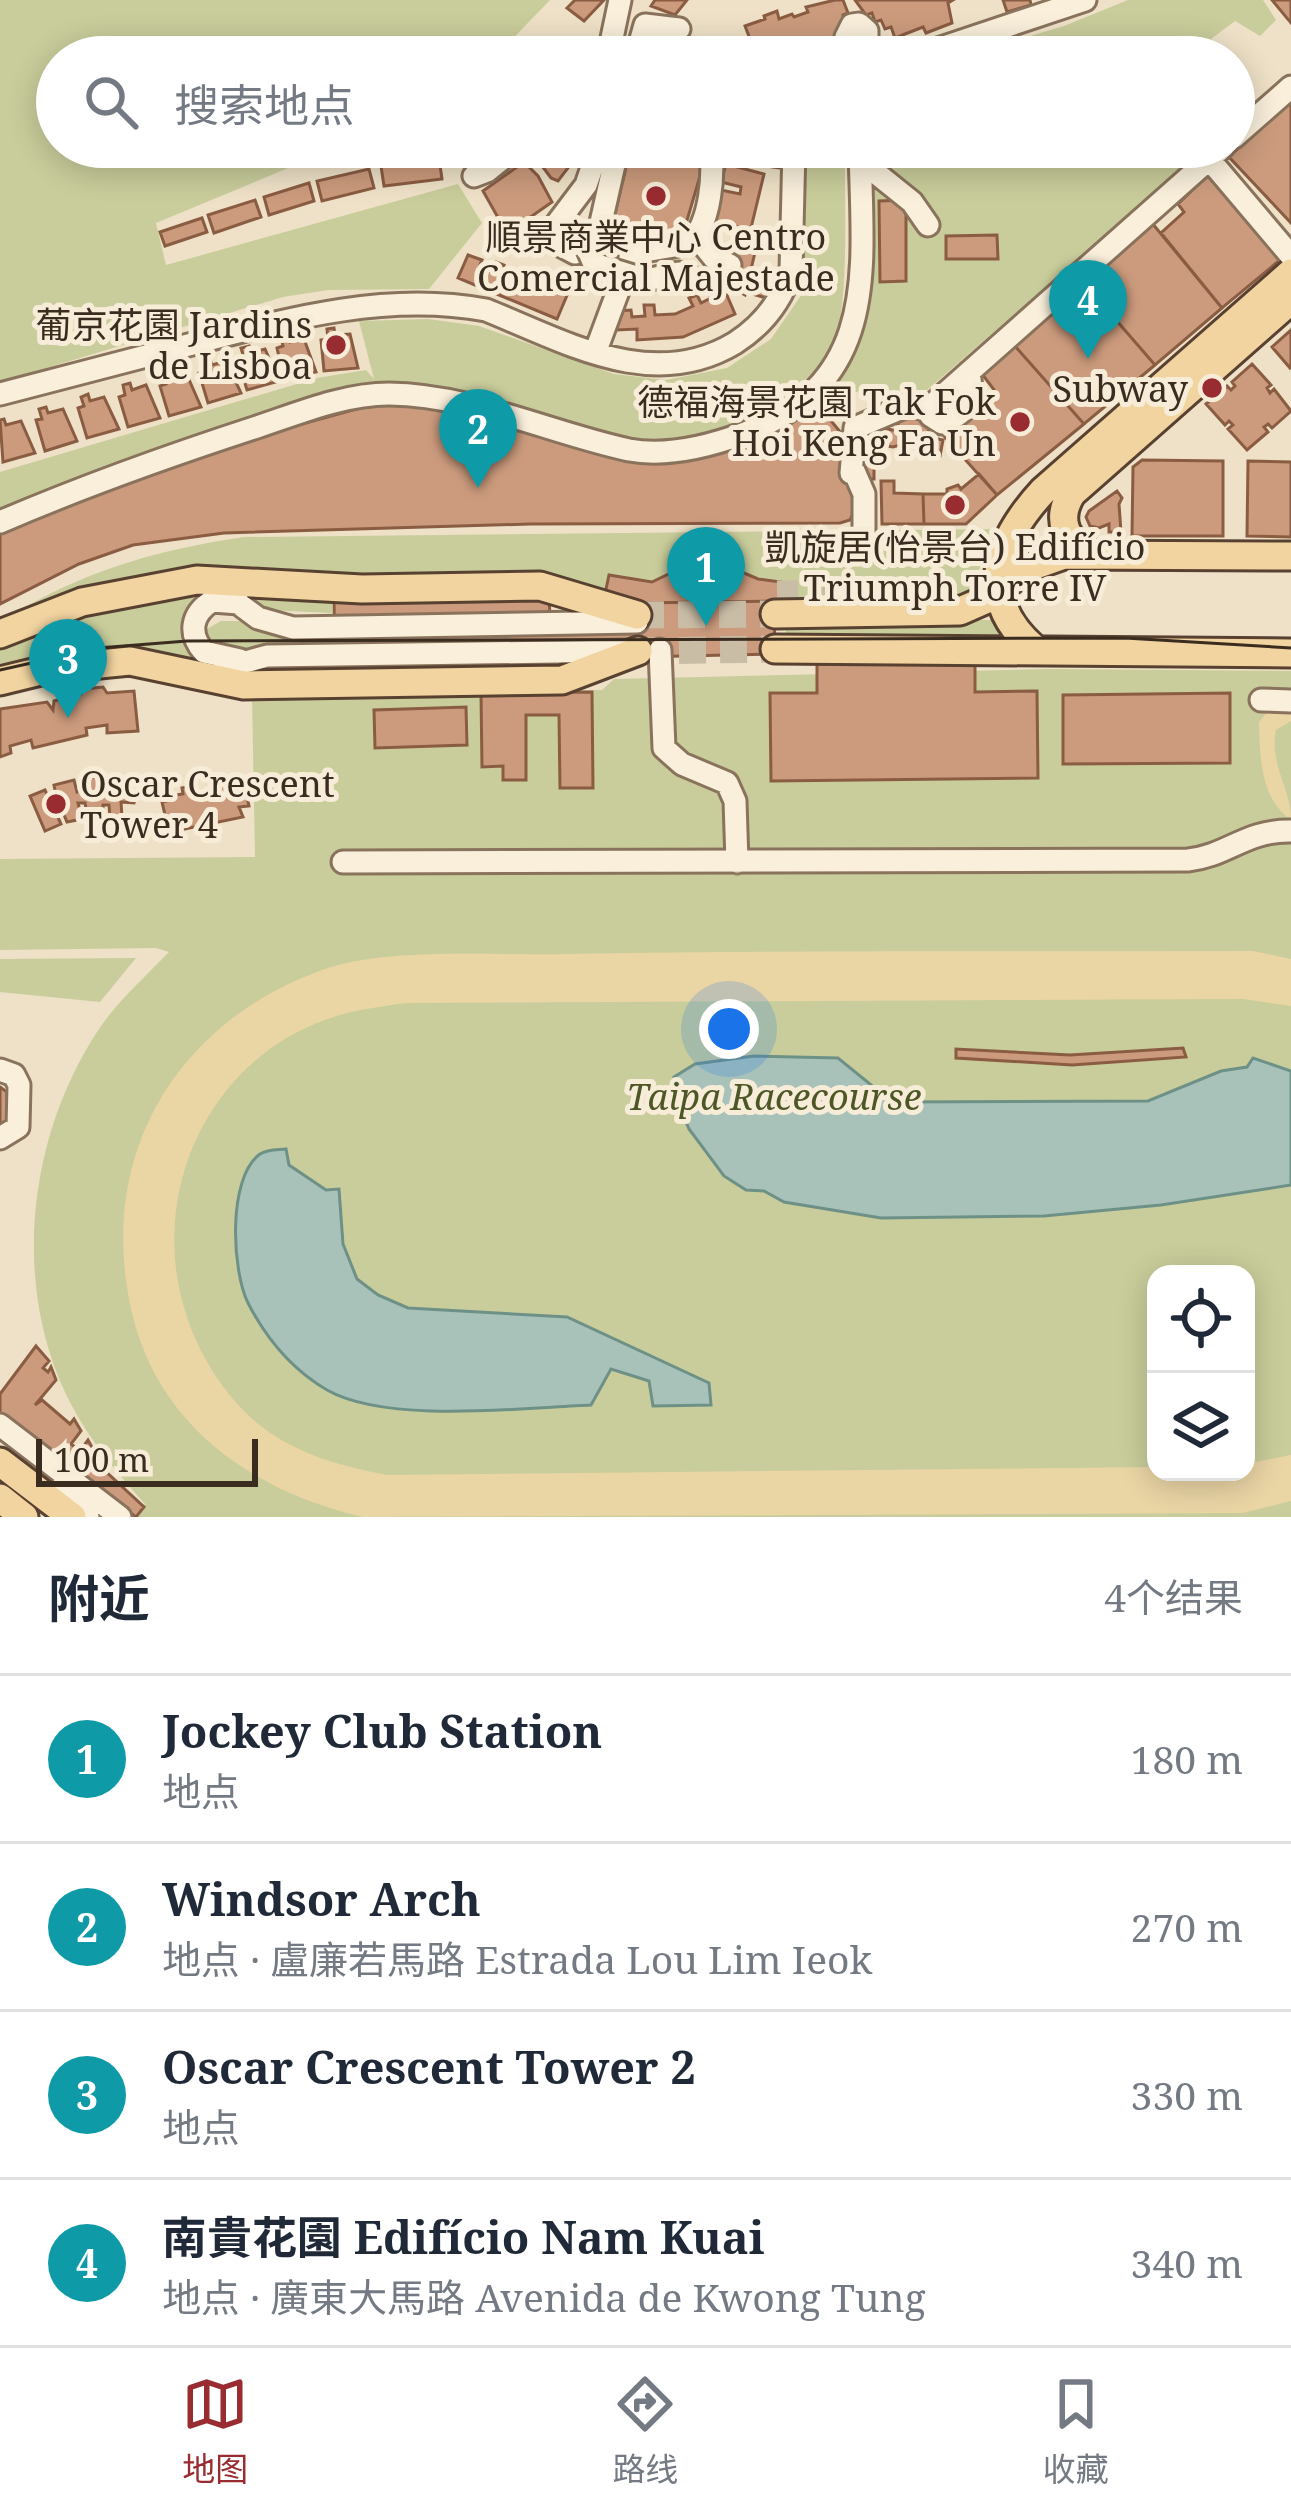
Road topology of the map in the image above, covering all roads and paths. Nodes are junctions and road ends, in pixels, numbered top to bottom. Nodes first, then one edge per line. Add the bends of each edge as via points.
1 (620, 0) edge
2 (1085, 0) edge
3 (679, 29) dead end
4 (612, 36) edge
5 (642, 36) edge
6 (972, 36) edge
7 (1291, 87) edge
8 (1255, 119) edge
9 (492, 168) edge
10 (593, 168) edge
11 (613, 168) edge
12 (713, 168) edge
13 (793, 168) edge
14 (861, 168) edge
15 (876, 168) edge
16 (1199, 168) edge
17 (1227, 168) edge
18 (474, 176) dead end
19 (928, 225) dead end
20 (696, 236) junction
21 (588, 250) junction
22 (1291, 256) edge
23 (730, 265) dead end
24 (1291, 273) edge
25 (689, 276) dead end
26 (1291, 300) edge
27 (595, 353) junction
28 (0, 394) edge
29 (0, 522) edge
30 (864, 545) dead end
31 (1100, 554) junction
32 (1290, 557) edge
33 (207, 580) junction
34 (838, 590) tunnel mouth
35 (998, 590) junction
36 (239, 603) junction
37 (935, 613) junction
38 (775, 614) tunnel mouth
39 (637, 618) joint
40 (46, 624) dead end
41 (0, 636) edge
42 (776, 649) tunnel mouth
43 (649, 651) junction
44 (1036, 652) junction
45 (1290, 653) edge
46 (247, 660) junction
47 (209, 677) junction
48 (0, 681) edge
49 (1261, 700) dead end
50 (1291, 700) edge
51 (1291, 831) edge
52 (343, 862) dead end
53 (737, 862) junction
54 (0, 1070) edge
55 (0, 1138) edge
56 (0, 1425) edge
57 (0, 1462) edge
58 (49, 1463) junction
59 (0, 1498) edge
60 (24, 1517) edge
61 (72, 1517) edge
62 (88, 1517) edge
63 (120, 1517) edge

1 - 4 street
2 - 6 street
3 - 5 street via 645,25
7 - 8 street
9 - 18 street
10 - 21 street via 554,232 562,248
11 - 21 street
12 - 20 street
13 - 27 street via 791,271 763,321 693,362 655,366
14 - 29 street via 862,284 841,356 814,392 762,426 681,451 634,451 434,398 387,394 264,424
15 - 19 street
16 - 30 street via 969,372 969,403 942,423 931,416 932,405 904,407 855,428 852,472 864,494
17 - 22 street
20 - 23 street
20 - 27 street via 631,256
21 - 25 street, bridge via 594,263 646,280
24 - 35 main road via 1024,511 1004,547
26 - 31 main road via 1072,493 1065,531 1079,548
27 - 28 street via 486,310 352,307
31 - 32 main road
31 - 35 main road via 1040,561
33 - 36 street
33 - 39 main road via 362,589 541,586
33 - 41 main road via 82,602
34 - 37 street
35 - 37 main road via 970,608
35 - 44 main road via 1010,622
36 - 39 street via 272,625 293,628
36 - 46 street via 221,598 203,606 194,635 213,657
37 - 38 main road
40 - 41 street
42 - 44 main road
43 - 46 street
43 - 47 main road via 562,680 244,685
43 - 53 street via 664,748 727,784
44 - 45 main road
46 - 47 street
47 - 48 main road via 130,661
49 - 50 street
51 - 53 street via 1249,836 1189,860
52 - 53 street
54 - 55 street via 14,1075 20,1090 18,1127
56 - 58 street
57 - 61 main road
58 - 62 street
58 - 63 street
59 - 60 main road

